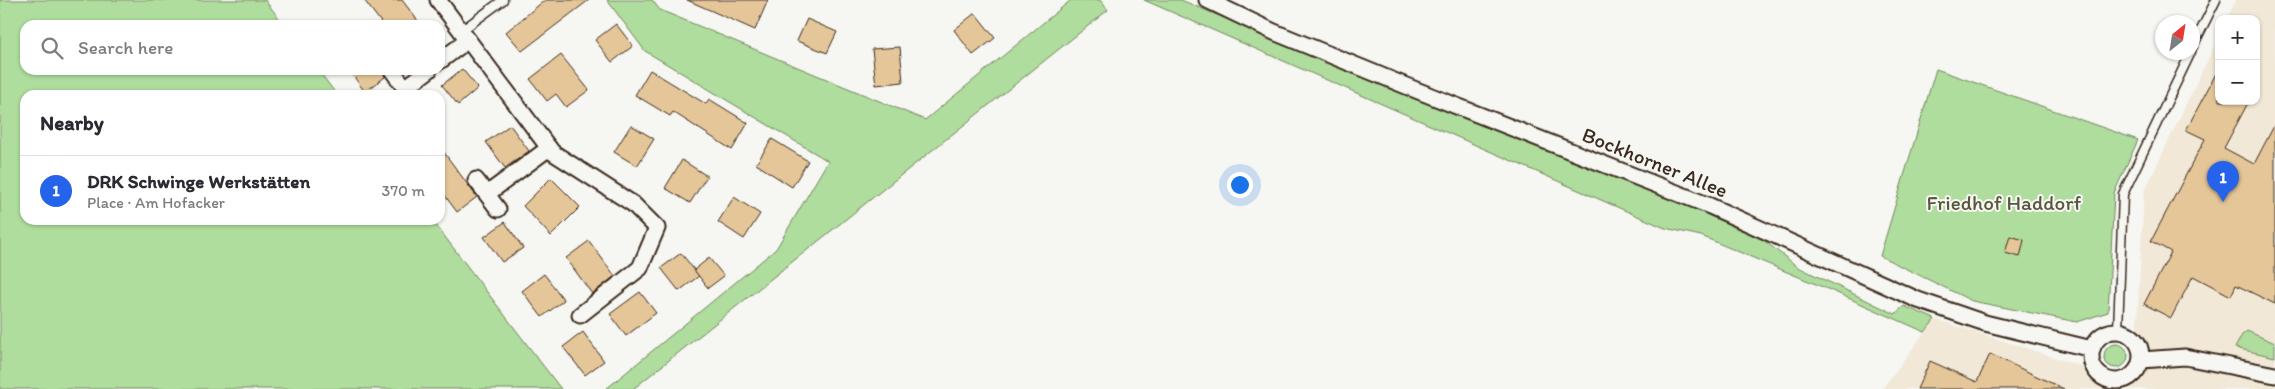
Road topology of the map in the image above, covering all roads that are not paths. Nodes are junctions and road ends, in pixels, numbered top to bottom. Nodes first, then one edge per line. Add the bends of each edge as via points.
1 (438, 0) edge
2 (503, 0) edge
3 (1206, 0) edge
4 (2216, 0) edge
5 (2200, 32) edge
6 (465, 36) junction
7 (445, 57) edge
8 (2186, 60) edge
9 (396, 75) edge
10 (424, 75) edge
11 (407, 90) edge
12 (409, 90) edge
13 (549, 148) junction
14 (476, 180) dead end
15 (487, 194) junction
16 (498, 210) dead end
17 (580, 315) dead end
18 (2118, 331) junction
19 (2092, 349) junction
20 (2141, 360) junction
21 (2275, 376) edge
22 (2108, 385) edge

1 - 6 street
2 - 6 lane
3 - 19 street, Bockhorner Allee via 1274,32 1710,206 1918,300 1985,323
4 - 5 lane
6 - 7 street
6 - 13 street
8 - 18 lane via 2123,194
9 - 11 street
10 - 12 street
13 - 15 street
13 - 17 street via 633,204 657,228 640,268
14 - 15 street
15 - 16 street
18 - 19 street via 2104,334
18 - 20 street via 2136,340
19 - 22 street via 2094,368
20 - 21 street via 2185,358
20 - 22 street via 2129,378

